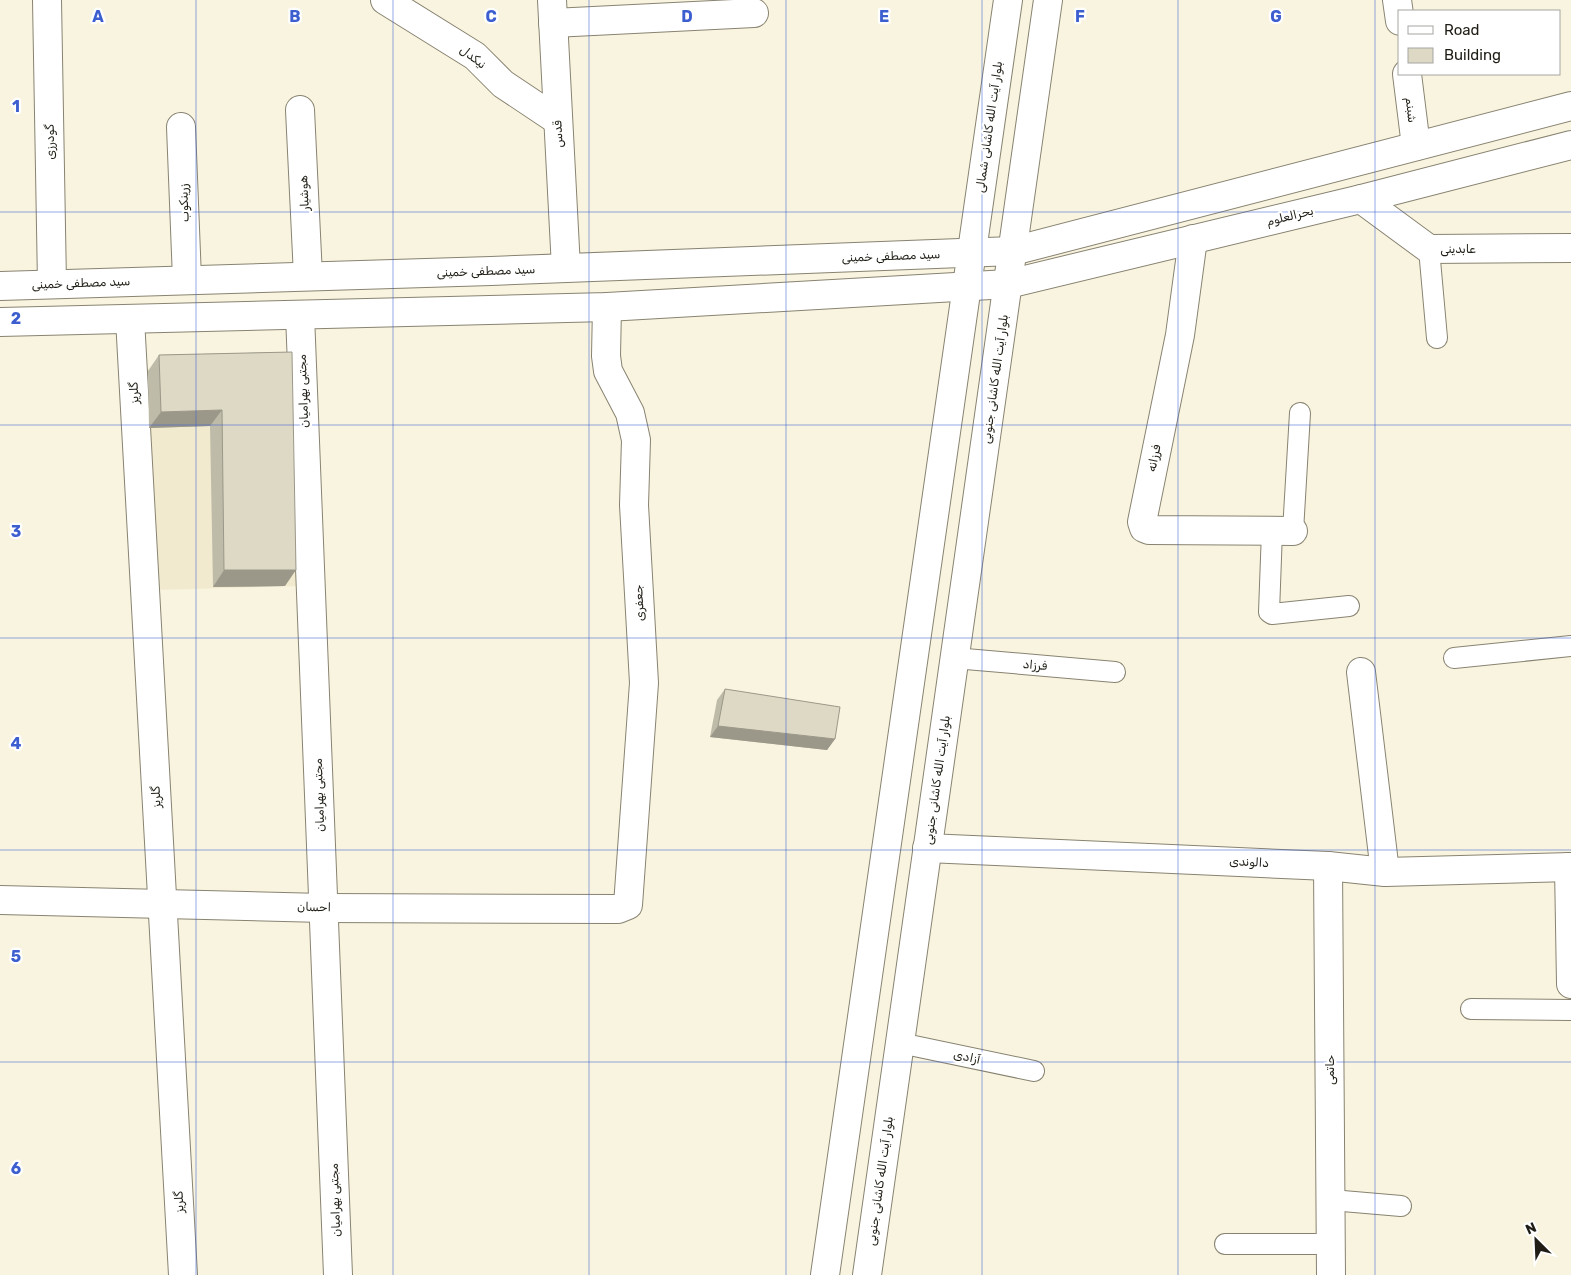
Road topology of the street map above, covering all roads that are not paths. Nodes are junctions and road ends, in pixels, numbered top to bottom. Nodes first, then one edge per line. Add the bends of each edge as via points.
1 (47, 0) edge
2 (385, 0) edge
3 (1008, 0) edge
4 (1048, 0) edge
5 (553, 11) edge
6 (754, 13) dead end
7 (1406, 75) edge
8 (1571, 106) edge
9 (300, 110) dead end
10 (557, 120) junction
11 (181, 127) dead end
12 (1571, 145) edge
13 (1416, 146) junction
14 (1361, 199) junction
15 (1193, 239) junction
16 (1571, 248) edge
17 (1429, 249) junction
18 (1013, 251) junction
19 (972, 254) junction
20 (566, 268) junction
21 (308, 276) junction
22 (187, 279) junction
23 (52, 284) junction
24 (1008, 284) junction
25 (0, 286) edge
26 (966, 286) junction
27 (607, 307) junction
28 (300, 316) junction
29 (130, 319) junction
30 (0, 322) edge
31 (1437, 338) dead end
32 (1300, 413) dead end
33 (1283, 531) junction
34 (1349, 606) dead end
35 (1571, 646) edge
36 (954, 658) junction
37 (1454, 658) dead end
38 (1115, 672) dead end
39 (1361, 672) dead end
40 (927, 848) junction
41 (1328, 866) junction
42 (1570, 867) edge
43 (1385, 872) junction
44 (0, 900) edge
45 (162, 904) junction
46 (628, 905) joint
47 (323, 908) junction
48 (1571, 984) edge
49 (1471, 1009) dead end
50 (1571, 1010) edge
51 (900, 1043) junction
52 (1034, 1071) dead end
53 (1331, 1200) junction
54 (1401, 1206) dead end
55 (1225, 1244) dead end
56 (1331, 1244) junction
57 (183, 1275) edge
58 (338, 1275) edge
59 (826, 1275) edge
60 (867, 1275) edge
61 (1331, 1275) edge

1 - 23 street, گودرزی
2 - 10 street, نیکدل via 475,56 503,84
3 - 19 street, بلوار آیت الله کاشانی شمالی
4 - 18 street
5 - 6 street
5 - 10 street, قدس
7 - 13 street, شبنم
8 - 13 street
9 - 21 street, هوشیار
10 - 20 street, قدس
11 - 22 street, زرینکوب
12 - 14 street, بحرالعلوم
13 - 18 street
14 - 15 street, بحرالعلوم
14 - 17 street, عابدینی
15 - 24 street, بحرالعلوم
15 - 33 street, فرزانه via 1180,335 1142,522 1149,530
16 - 17 street, عابدینی
17 - 31 lane
18 - 19 street, سید مصطفی خمینی
18 - 24 street, بلوار آیت الله کاشانی جنوبی
19 - 20 street, سید مصطفی خمینی
19 - 26 street, بلوار آیت الله کاشانی شمالی
20 - 21 street, سید مصطفی خمینی
21 - 22 street, سید مصطفی خمینی
22 - 23 street, سید مصطفی خمینی
23 - 25 street, سید مصطفی خمینی
24 - 26 street, بحرالعلوم
24 - 36 street, بلوار آیت الله کاشانی جنوبی
26 - 27 street
26 - 59 street
27 - 28 street
27 - 46 street, جعفری via 608,370 630,413 636,440 634,505 644,683
28 - 29 street
28 - 47 street, مجتبی بهرامیان
29 - 30 street
29 - 45 street, گلریز
32 - 33 lane
33 - 34 lane via 1269,612
35 - 37 lane
36 - 38 lane, فرزاد
36 - 40 street, بلوار آیت الله کاشانی جنوبی
39 - 43 street
40 - 41 street, دالوندی
40 - 51 street, بلوار آیت الله کاشانی جنوبی
41 - 43 street, دالوندی
41 - 53 street, حاتمی
42 - 43 street, دالوندی
42 - 48 street
44 - 45 street, احسان
45 - 47 street, احسان
45 - 57 street, گلریز
46 - 47 street, احسان via 618,909
47 - 58 street, مجتبی بهرامیان
49 - 50 lane
51 - 52 lane, آزادی
51 - 60 street, بلوار آیت الله کاشانی جنوبی
53 - 54 lane
53 - 56 street, حاتمی
55 - 56 lane
56 - 61 street, حاتمی

